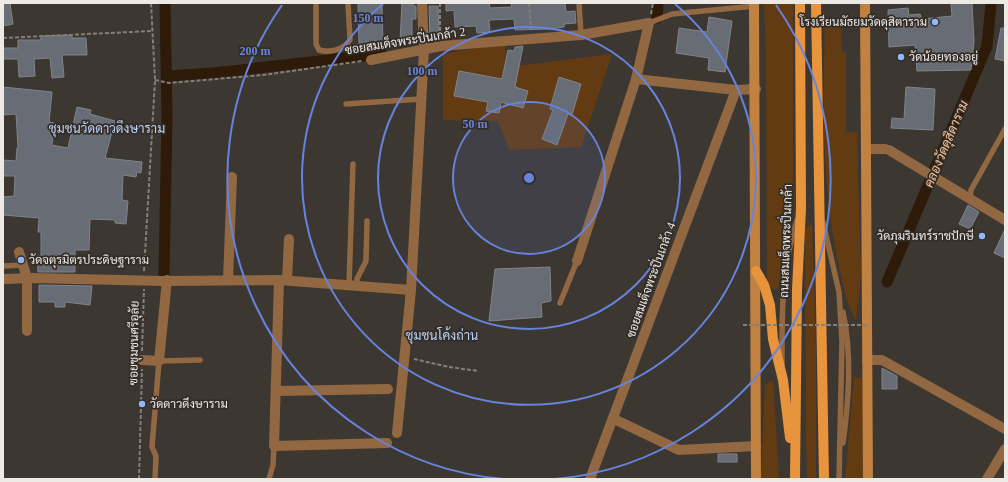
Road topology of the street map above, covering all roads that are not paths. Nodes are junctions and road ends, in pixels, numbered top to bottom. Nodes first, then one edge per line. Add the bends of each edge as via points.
1 (316, 3) edge
2 (348, 3) edge
3 (422, 3) edge
4 (579, 3) edge
5 (800, 3) edge
6 (816, 3) edge
7 (865, 3) edge
8 (754, 4) edge
9 (650, 23) junction
10 (581, 35) junction
11 (424, 50) junction
12 (371, 60) road end
13 (636, 79) junction
14 (756, 89) junction
15 (736, 90) junction
16 (421, 99) junction
17 (346, 104) dead end
18 (1005, 129) edge
19 (866, 149) junction
20 (353, 164) dead end
21 (232, 177) dead end
22 (970, 199) junction
23 (818, 200) junction
24 (801, 208) junction
25 (367, 220) dead end
26 (1005, 220) edge
27 (289, 239) dead end
28 (19, 252) dead end
29 (577, 260) joint
30 (24, 265) junction
31 (3, 266) edge
32 (756, 271) junction
33 (27, 278) junction
34 (3, 279) edge
35 (167, 280) junction
36 (228, 280) junction
37 (283, 280) junction
38 (353, 285) junction
39 (411, 290) junction
40 (560, 302) dead end
41 (27, 331) dead end
42 (142, 360) road end
43 (200, 360) dead end
44 (867, 360) junction
45 (159, 361) junction
46 (783, 380) junction
47 (388, 389) dead end
48 (277, 391) junction
49 (614, 419) junction
50 (1005, 429) edge
51 (397, 433) dead end
52 (387, 443) dead end
53 (274, 446) junction
54 (756, 446) junction
55 (1005, 449) edge
56 (795, 466) junction
57 (155, 479) edge
58 (268, 479) edge
59 (590, 479) edge
60 (756, 479) edge
61 (795, 479) edge
62 (824, 479) edge
63 (839, 479) edge
64 (868, 479) edge
65 (987, 479) edge

1 - 2 lane via 316,44 320,50 327,52 342,48 350,40
3 - 11 street
4 - 10 lane
5 - 24 main road, ถนนสมเด็จพระปิ่นเกล้า
6 - 23 main road
7 - 19 main road
8 - 9 lane via 672,14
8 - 14 main road
9 - 10 street, ซอยสมเด็จพระปิ่นเกล้า 2
9 - 13 street
10 - 11 street, ซอยสมเด็จพระปิ่นเกล้า 2 via 441,46
11 - 12 street, ซอยสมเด็จพระปิ่นเกล้า 2
11 - 16 street
13 - 15 street
13 - 29 street
14 - 15 street
14 - 32 main road
15 - 49 street, ซอยสมเด็จพระปิ่นเกล้า 4
16 - 17 lane
16 - 39 street
18 - 22 lane via 972,190
19 - 22 street via 887,150
19 - 44 main road
20 - 38 lane
21 - 36 street
22 - 26 street
23 - 62 main road
23 - 63 lane via 848,337 848,403
24 - 46 lane via 788,248 782,299
24 - 56 main road, ถนนสมเด็จพระปิ่นเกล้า via 797,290
25 - 38 lane via 366,261
27 - 37 street
28 - 30 street
29 - 40 lane
30 - 31 lane
30 - 33 street
32 - 46 main road via 766,289 770,304 773,339
32 - 54 main road
33 - 34 street
33 - 35 street
33 - 41 street
35 - 36 street
35 - 45 street
36 - 37 street
37 - 38 street
37 - 48 street
38 - 39 street
39 - 51 street
42 - 45 street
43 - 45 lane
44 - 50 street via 882,360
44 - 64 main road
45 - 57 lane via 152,447 156,456
46 - 56 main road
47 - 48 street
48 - 53 street
49 - 54 street via 679,450
49 - 59 street, ซอยสมเด็จพระปิ่นเกล้า 4
52 - 53 street
53 - 58 lane via 273,465
54 - 60 main road
55 - 65 street
56 - 61 main road, ถนนสมเด็จพระปิ่นเกล้า

